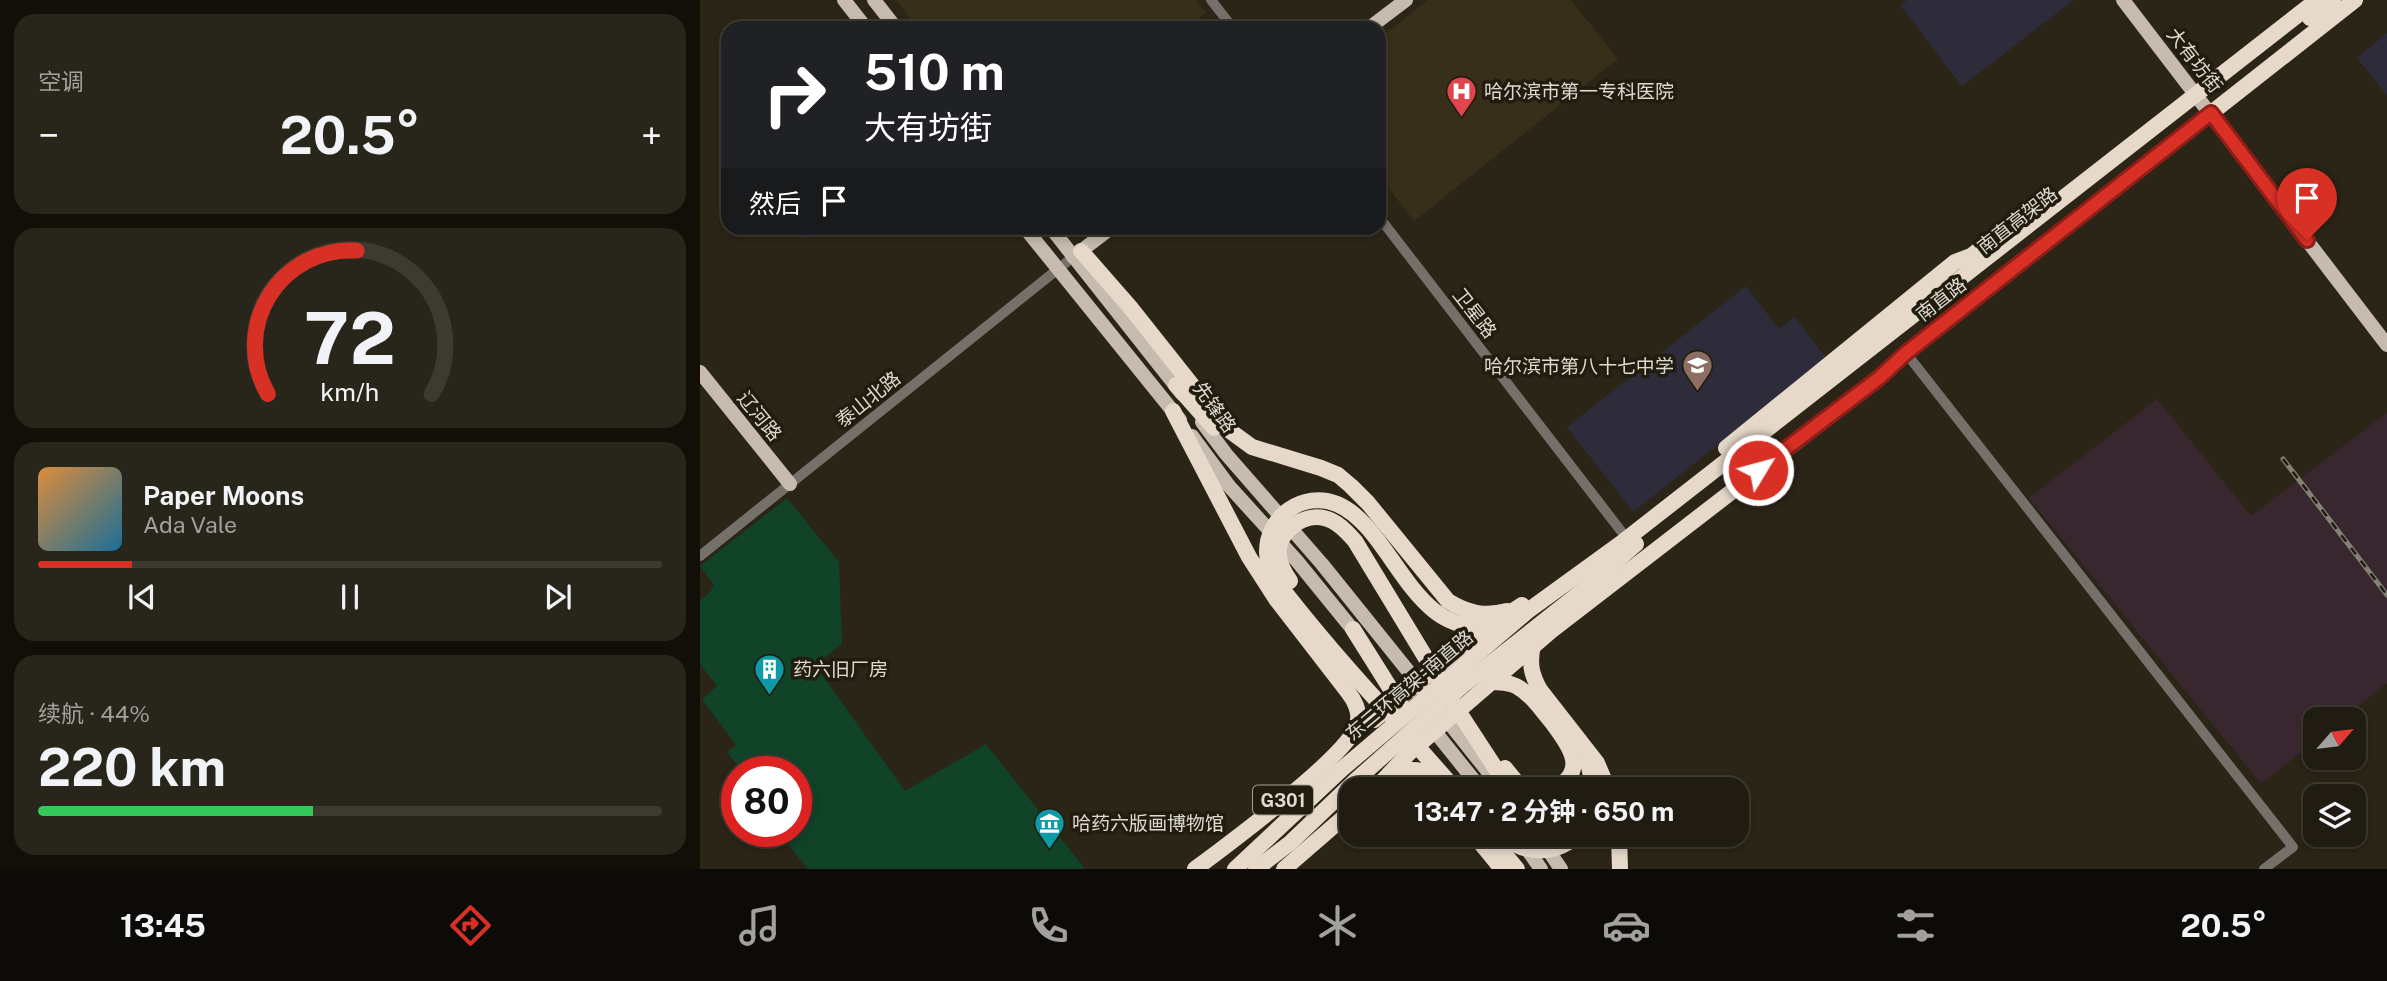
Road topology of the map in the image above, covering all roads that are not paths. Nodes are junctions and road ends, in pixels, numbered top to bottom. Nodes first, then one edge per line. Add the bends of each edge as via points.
1 (844, 0) edge
2 (874, 0) edge
3 (1211, 0) edge
4 (1406, 0) edge
5 (2123, 0) edge
6 (2304, 0) edge
7 (2317, 0) edge
8 (2333, 0) edge
9 (2355, 0) edge
10 (860, 21) edge
11 (890, 21) edge
12 (1228, 21) edge
13 (1378, 21) edge
14 (2192, 88) junction
15 (2211, 113) junction
16 (1386, 226) edge
17 (1031, 235) edge
18 (1058, 235) edge
19 (1102, 235) edge
20 (1077, 254) junction
21 (1955, 262) junction
22 (1058, 269) junction
23 (2387, 345) edge
24 (1906, 353) junction
25 (700, 372) edge
26 (1879, 378) junction
27 (700, 379) edge
28 (1176, 385) junction
29 (1174, 411) junction
30 (1333, 485) junction
31 (788, 486) junction
32 (1623, 542) junction
33 (700, 556) edge
34 (1569, 580) junction
35 (1582, 591) junction
36 (1529, 606) junction
37 (1464, 624) junction
38 (1546, 627) junction
39 (1353, 629) junction
40 (1462, 686) junction
41 (1366, 720) junction
42 (1580, 740) junction
43 (1408, 754) junction
44 (1342, 769) junction
45 (1385, 777) edge
46 (1388, 777) edge
47 (1435, 777) edge
48 (1436, 777) edge
49 (1439, 777) edge
50 (1442, 777) edge
51 (1471, 777) edge
52 (1496, 777) edge
53 (1498, 777) edge
54 (1511, 777) edge
55 (1569, 777) edge
56 (1591, 777) edge
57 (1603, 777) edge
58 (1614, 777) edge
59 (1339, 817) edge
60 (1339, 821) edge
61 (1253, 826) junction
62 (1276, 833) junction
63 (1290, 843) junction
64 (1484, 847) edge
65 (1503, 847) edge
66 (1520, 847) edge
67 (1525, 847) edge
68 (1546, 847) edge
69 (1559, 847) edge
70 (1611, 847) edge
71 (1619, 847) edge
72 (1288, 866) edge
73 (1195, 869) edge
74 (1220, 869) edge
75 (1235, 869) edge
76 (1256, 869) edge
77 (1263, 869) edge
78 (1502, 869) edge
79 (1517, 869) edge
80 (1541, 869) edge
81 (1561, 869) edge
82 (1611, 869) edge
83 (1620, 869) edge
84 (2264, 869) edge

1 - 10 main road
2 - 11 main road
3 - 12 street
4 - 13 main road
5 - 14 main road, 大有坊街
6 - 14 highway, 南直路
7 - 32 highway, 南直高架路
8 - 32 highway, 南直高架路
9 - 15 highway, 南直路
14 - 15 main road, 大有坊街
14 - 21 highway, 南直路 via 1971,256
15 - 23 main road, 大有坊街
15 - 24 highway, 南直路
16 - 32 street, 卫星路
17 - 22 main road
18 - 20 main road, 先锋路
19 - 20 main road
20 - 22 street, 泰山北路
20 - 28 main road, 先锋路
20 - 36 highway via 1130,307 1234,435 1261,451 1338,475 1448,601 1478,614
21 - 32 highway, 南直路
21 - 34 highway via 1947,276 1592,555
22 - 29 main road
22 - 31 street, 泰山北路
24 - 26 highway, 南直路
24 - 84 street via 2293,847
25 - 31 main road, 辽河路
26 - 35 highway via 1857,387 1634,559
26 - 38 highway, 南直路
27 - 31 main road, 辽河路
28 - 30 highway via 1238,449
28 - 52 main road, 先锋路 via 1226,454 1306,544
29 - 39 main road via 1229,486
29 - 41 highway via 1249,557
30 - 37 highway via 1352,500 1434,597
30 - 54 highway
31 - 33 street, 泰山北路
32 - 34 highway, 东二环高架-南直路
32 - 35 highway, 东二环高架-南直路
32 - 36 highway, 南直路
34 - 36 highway, 东二环高架-南直路
35 - 38 highway, 东二环高架-南直路
36 - 37 highway via 1503,621
36 - 38 street
36 - 41 highway via 1472,638
36 - 44 highway, 东二环高架-南直路
37 - 49 highway via 1429,607 1357,518 1335,503 1310,500 1296,505 1271,530 1269,565 1284,591
38 - 40 highway, 东二环高架-南直路
38 - 42 highway via 1530,659 1533,677
38 - 43 highway
38 - 58 highway via 1540,667
39 - 50 highway
39 - 51 main road
40 - 55 highway via 1507,682 1530,696 1572,751 1574,765
40 - 63 highway, 东二环高架-南直路
41 - 43 highway
41 - 61 highway, G301 via 1333,756
42 - 56 highway
42 - 57 highway
43 - 46 highway
43 - 47 highway
44 - 53 highway via 1365,740 1371,721 1367,685 1288,579 1279,558 1286,531 1313,517 1342,526 1355,541
44 - 62 highway, 东二环高架-南直路
45 - 48 highway via 1412,769
59 - 72 highway
60 - 72 highway, G301
61 - 72 street
61 - 73 highway, G301
62 - 74 highway
62 - 75 highway, 东二环高架-南直路
63 - 76 highway, 东二环高架-南直路
63 - 77 highway
64 - 78 highway
65 - 79 highway
66 - 69 highway via 1539,851
67 - 80 main road
68 - 81 main road
70 - 82 highway
71 - 83 highway

